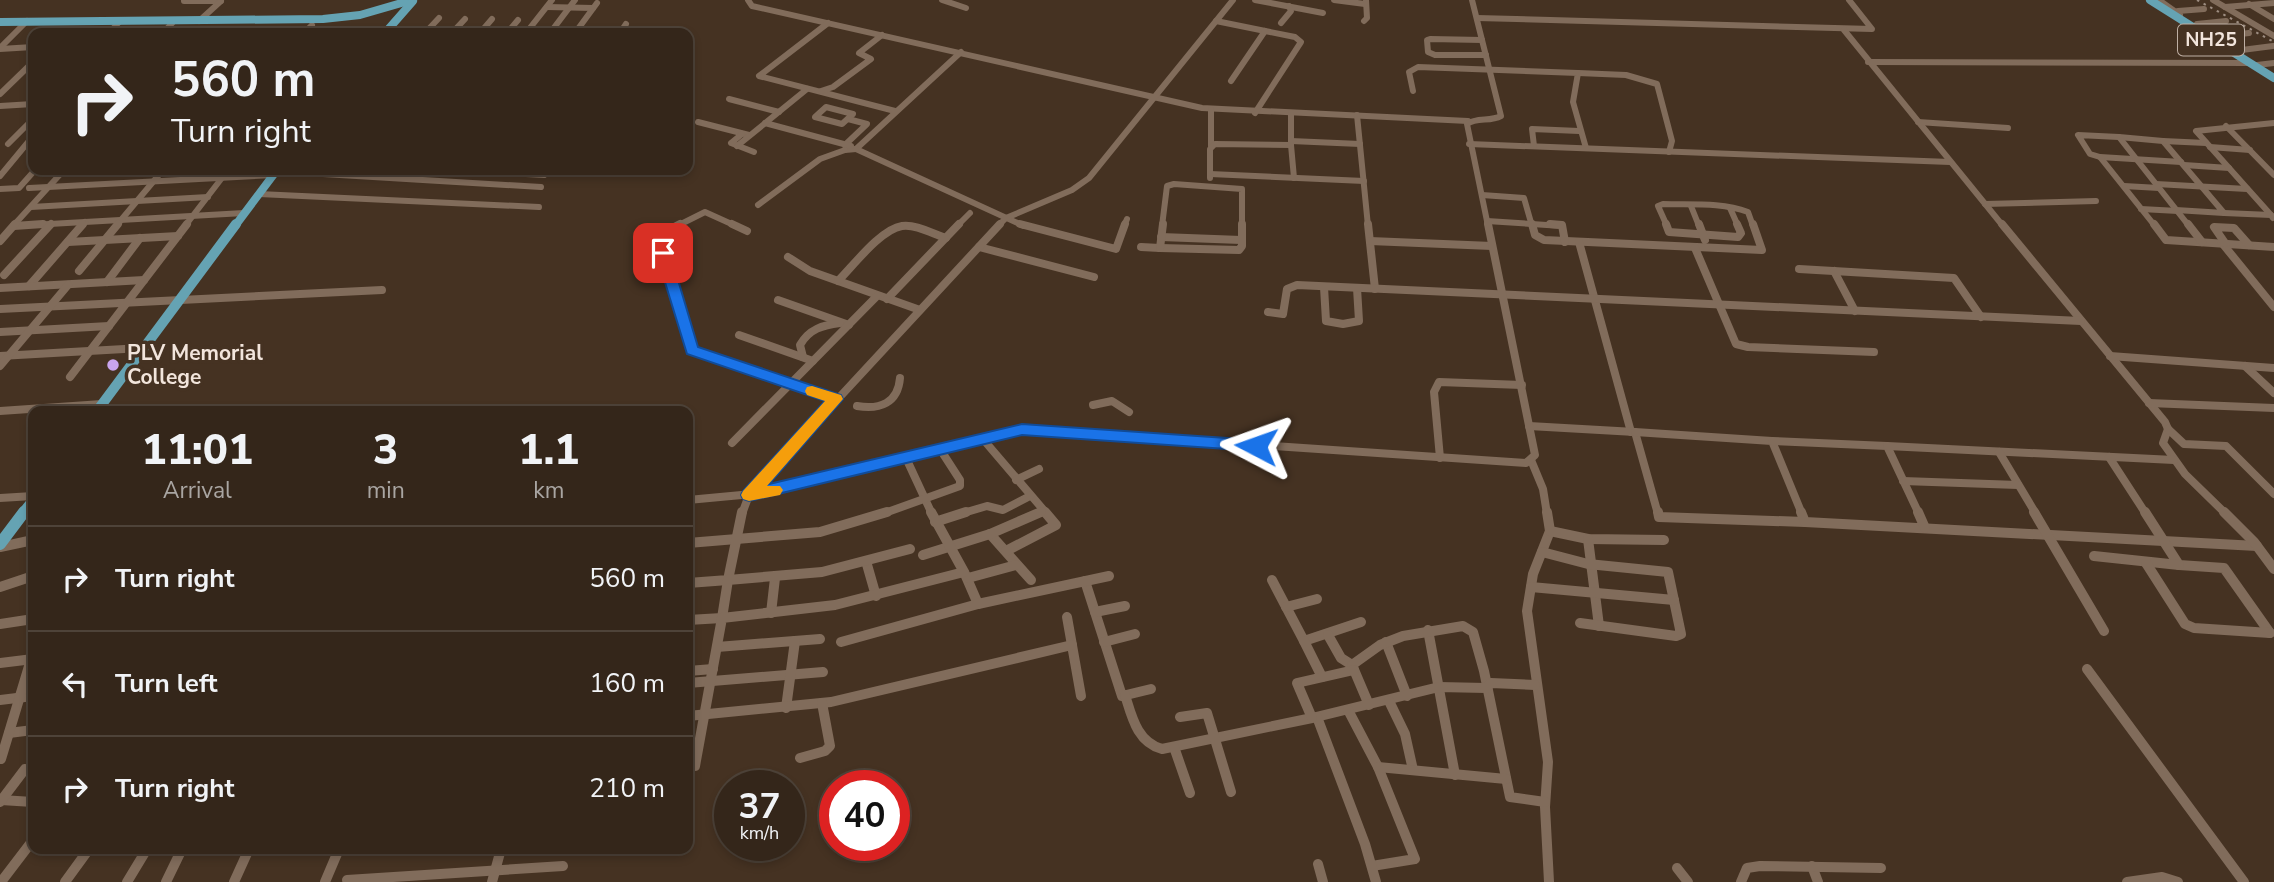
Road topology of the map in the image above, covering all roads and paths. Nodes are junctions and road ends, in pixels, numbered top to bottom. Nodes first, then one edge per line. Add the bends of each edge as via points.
1 (413, 0) edge
2 (552, 0) edge
3 (575, 0) edge
4 (748, 0) edge
5 (942, 0) edge
6 (1233, 0) edge
7 (1255, 0) edge
8 (1334, 0) edge
9 (1472, 0) edge
10 (1849, 0) edge
11 (2156, 0) edge
12 (2211, 0) edge
13 (184, 1) edge
14 (222, 1) edge
15 (2244, 1) edge
16 (1366, 2) edge
17 (2274, 3) edge
18 (1289, 6) junction
19 (2225, 6) junction
20 (547, 7) junction
21 (570, 7) junction
22 (966, 8) dead end
23 (2204, 9) dead end
24 (2179, 11) junction
25 (1323, 13) dead end
26 (439, 18) dead end
27 (1477, 18) junction
28 (2273, 18) edge
29 (465, 19) dead end
30 (492, 19) dead end
31 (518, 20) dead end
32 (27, 21) junction
33 (120, 21) junction
34 (174, 21) junction
35 (199, 21) junction
36 (1364, 21) dead end
37 (2226, 21) dead end
38 (2249, 21) junction
39 (0, 22) edge
40 (1216, 22) junction
41 (828, 23) junction
42 (1281, 23) dead end
43 (626, 24) dead end
44 (2197, 24) junction
45 (312, 25) dead end
46 (114, 28) edge
47 (168, 28) edge
48 (309, 28) edge
49 (389, 28) edge
50 (430, 28) edge
51 (457, 28) edge
52 (484, 28) edge
53 (512, 28) edge
54 (530, 28) edge
55 (554, 28) edge
56 (579, 28) edge
57 (623, 28) edge
58 (1844, 30) junction
59 (1265, 31) junction
60 (2249, 33) dead end
61 (2272, 33) edge
62 (882, 35) junction
63 (2211, 36) junction
64 (1482, 40) junction
65 (2273, 46) edge
66 (28, 47) edge
67 (0, 49) edge
68 (2234, 51) junction
69 (961, 52) junction
70 (1486, 55) junction
71 (1868, 62) junction
72 (2253, 63) junction
73 (2274, 63) edge
74 (28, 67) edge
75 (1490, 70) junction
76 (1578, 73) junction
77 (2274, 76) edge
78 (1231, 81) dead end
79 (807, 89) junction
80 (1413, 91) dead end
81 (816, 92) junction
82 (0, 94) edge
83 (1153, 98) junction
84 (729, 99) dead end
85 (28, 104) edge
86 (0, 106) edge
87 (1211, 110) junction
88 (895, 111) junction
89 (779, 112) junction
90 (1255, 113) junction
91 (1291, 113) junction
92 (1357, 116) junction
93 (848, 119) junction
94 (1468, 121) junction
95 (698, 122) dead end
96 (1918, 122) junction
97 (28, 123) edge
98 (765, 123) junction
99 (867, 124) junction
100 (2271, 124) edge
101 (2226, 126) junction
102 (878, 127) junction
103 (2008, 128) dead end
104 (2274, 130) edge
105 (1579, 131) junction
106 (746, 135) junction
107 (2119, 137) junction
108 (28, 141) edge
109 (1672, 141) junction
110 (2163, 141) junction
111 (1291, 143) junction
112 (4, 144) edge
113 (28, 144) edge
114 (1360, 144) junction
115 (1469, 144) junction
116 (2208, 145) junction
117 (1211, 146) junction
118 (1534, 146) junction
119 (846, 147) junction
120 (1586, 148) junction
121 (856, 149) junction
122 (2250, 150) junction
123 (754, 152) dead end
124 (1669, 152) junction
125 (1690, 153) junction
126 (2100, 157) junction
127 (2136, 159) junction
128 (1950, 162) junction
129 (2183, 164) junction
130 (2229, 168) junction
131 (1210, 174) junction
132 (31, 175) edge
133 (60, 175) edge
134 (158, 175) edge
135 (224, 175) edge
136 (248, 175) edge
137 (273, 175) edge
138 (322, 175) edge
139 (387, 175) edge
140 (486, 175) edge
141 (522, 175) edge
142 (2274, 175) edge
143 (0, 176) edge
144 (222, 178) junction
145 (1294, 178) junction
146 (153, 181) junction
147 (316, 181) dead end
148 (1364, 181) junction
149 (478, 184) junction
150 (514, 186) junction
151 (1209, 186) junction
152 (2124, 186) junction
153 (2158, 186) junction
154 (49, 187) junction
155 (541, 187) dead end
156 (2203, 187) junction
157 (29, 188) dead end
158 (0, 189) edge
159 (2247, 189) junction
160 (259, 194) junction
161 (1482, 195) junction
162 (208, 197) junction
163 (137, 201) junction
164 (2096, 201) dead end
165 (1985, 204) junction
166 (758, 205) dead end
167 (31, 206) junction
168 (539, 206) dead end
169 (1691, 206) junction
170 (1730, 208) junction
171 (2141, 209) junction
172 (2177, 211) junction
173 (2224, 212) junction
174 (970, 213) dead end
175 (244, 214) junction
176 (194, 216) junction
177 (1567, 216) dead end
178 (2272, 217) edge
179 (1006, 219) junction
180 (1127, 219) dead end
181 (121, 220) junction
182 (1488, 221) junction
183 (85, 222) junction
184 (1532, 223) junction
185 (51, 224) junction
186 (1562, 225) junction
187 (14, 226) junction
188 (747, 231) dead end
189 (178, 236) junction
190 (1702, 236) junction
191 (1161, 237) junction
192 (140, 238) junction
193 (946, 238) junction
194 (104, 240) junction
195 (1241, 240) junction
196 (0, 241) edge
197 (68, 242) junction
198 (1370, 242) junction
199 (1565, 242) junction
200 (1579, 242) junction
201 (2202, 242) junction
202 (2223, 243) junction
203 (2249, 245) junction
204 (1492, 246) junction
205 (979, 247) junction
206 (1141, 247) dead end
207 (1160, 248) junction
208 (1695, 248) junction
209 (1708, 248) junction
210 (2273, 248) edge
211 (788, 257) dead end
212 (1798, 269) dead end
213 (79, 271) dead end
214 (1835, 271) junction
215 (4, 275) dead end
216 (1094, 277) dead end
217 (145, 280) junction
218 (838, 281) junction
219 (107, 282) junction
220 (68, 285) junction
221 (29, 286) junction
222 (1324, 286) junction
223 (0, 288) edge
224 (1357, 288) junction
225 (1375, 289) junction
226 (382, 290) dead end
227 (1503, 295) junction
228 (877, 296) junction
229 (1594, 298) junction
230 (887, 299) junction
231 (179, 300) junction
232 (778, 300) dead end
233 (127, 303) junction
234 (1718, 304) junction
235 (50, 307) junction
236 (2274, 307) edge
237 (0, 309) edge
238 (920, 310) junction
239 (1854, 311) junction
240 (1268, 312) dead end
241 (1981, 317) junction
242 (2081, 321) junction
243 (845, 323) junction
244 (109, 326) junction
245 (28, 331) junction
246 (0, 332) edge
247 (739, 335) dead end
248 (142, 348) junction
249 (90, 350) junction
250 (1874, 352) dead end
251 (4, 355) edge
252 (2110, 356) junction
253 (808, 359) junction
254 (0, 366) edge
255 (2245, 366) junction
256 (2274, 368) edge
257 (69, 377) dead end
258 (900, 378) dead end
259 (791, 384) junction
260 (1522, 385) junction
261 (2274, 393) edge
262 (836, 399) junction
263 (2150, 403) junction
264 (1093, 405) dead end
265 (101, 406) edge
266 (857, 406) dead end
267 (2274, 408) edge
268 (28, 411) edge
269 (1, 412) edge
270 (1129, 412) dead end
271 (1529, 426) junction
272 (2168, 429) junction
273 (1633, 432) junction
274 (982, 438) junction
275 (1772, 441) junction
276 (732, 443) dead end
277 (1886, 446) junction
278 (940, 449) junction
279 (1999, 452) junction
280 (2109, 457) junction
281 (906, 458) junction
282 (1440, 458) junction
283 (1531, 460) junction
284 (2174, 460) junction
285 (1039, 469) dead end
286 (1016, 480) junction
287 (1903, 481) junction
288 (2018, 485) junction
289 (2274, 494) edge
290 (749, 495) junction
291 (1030, 496) junction
292 (0, 498) edge
293 (28, 498) edge
294 (925, 499) junction
295 (693, 500) edge
296 (28, 505) edge
297 (1044, 511) junction
298 (936, 522) junction
299 (1805, 522) junction
300 (1925, 528) junction
301 (1550, 531) junction
302 (990, 534) junction
303 (2046, 534) junction
304 (735, 539) junction
305 (1588, 539) junction
306 (1664, 540) dead end
307 (28, 541) edge
308 (2163, 541) junction
309 (693, 543) edge
310 (0, 546) edge
311 (2257, 546) junction
312 (950, 547) junction
313 (910, 550) dead end
314 (1006, 551) junction
315 (1542, 552) junction
316 (923, 555) dead end
317 (2094, 556) dead end
318 (866, 561) junction
319 (2146, 563) junction
320 (1016, 565) junction
321 (2179, 565) junction
322 (1593, 566) junction
323 (2274, 569) edge
324 (966, 575) junction
325 (1109, 576) dead end
326 (28, 578) edge
327 (775, 578) junction
328 (728, 580) junction
329 (1031, 580) dead end
330 (1272, 580) dead end
331 (1085, 581) junction
332 (693, 583) edge
333 (0, 587) edge
334 (1531, 587) junction
335 (1596, 595) junction
336 (876, 596) junction
337 (1317, 599) dead end
338 (1674, 600) junction
339 (978, 604) junction
340 (1125, 606) dead end
341 (1286, 607) junction
342 (1095, 612) junction
343 (771, 613) junction
344 (1067, 617) dead end
345 (722, 618) junction
346 (693, 620) edge
347 (28, 621) edge
348 (1361, 622) dead end
349 (1580, 623) dead end
350 (0, 624) edge
351 (1599, 626) junction
352 (1429, 630) junction
353 (2104, 631) dead end
354 (1135, 634) dead end
355 (1328, 635) junction
356 (820, 639) dead end
357 (796, 641) junction
358 (1304, 641) junction
359 (841, 642) dead end
360 (1104, 642) junction
361 (1386, 642) junction
362 (1072, 645) junction
363 (717, 648) junction
364 (28, 658) edge
365 (0, 663) edge
366 (1353, 668) junction
367 (713, 669) junction
368 (2087, 669) dead end
369 (693, 671) edge
370 (28, 672) edge
371 (823, 672) dead end
372 (790, 674) junction
373 (1322, 677) junction
374 (710, 682) junction
375 (693, 683) edge
376 (1535, 685) junction
377 (1439, 687) junction
378 (1486, 688) junction
379 (1151, 689) dead end
380 (1125, 695) junction
381 (28, 696) edge
382 (1081, 696) dead end
383 (1407, 696) junction
384 (20, 697) junction
385 (0, 700) edge
386 (1389, 701) junction
387 (822, 703) junction
388 (1369, 705) junction
389 (786, 708) junction
390 (1348, 710) junction
391 (704, 715) junction
392 (693, 716) edge
393 (1180, 717) dead end
394 (1314, 718) junction
395 (28, 731) edge
396 (9, 733) junction
397 (1213, 738) junction
398 (1174, 747) junction
399 (800, 758) dead end
400 (1, 759) edge
401 (693, 766) edge
402 (1378, 767) junction
403 (25, 769) dead end
404 (1413, 770) junction
405 (1455, 775) junction
406 (1506, 779) junction
407 (1231, 792) dead end
408 (1190, 793) dead end
409 (1, 801) edge
410 (28, 802) edge
411 (1545, 802) junction
412 (28, 847) edge
413 (85, 854) edge
414 (144, 854) edge
415 (180, 854) edge
416 (247, 854) edge
417 (337, 854) edge
418 (500, 854) edge
419 (1318, 863) dead end
420 (563, 866) dead end
421 (1372, 866) junction
422 (1812, 866) junction
423 (1677, 868) dead end
424 (1881, 868) dead end
425 (493, 876) edge
426 (347, 880) edge
427 (1, 882) edge
428 (65, 882) edge
429 (127, 882) edge
430 (166, 882) edge
431 (234, 882) edge
432 (325, 882) edge
433 (1324, 882) edge
434 (1376, 882) edge
435 (1549, 882) edge
436 (1688, 882) edge
437 (1741, 882) edge
438 (1818, 882) edge
439 (2127, 882) edge
440 (2178, 882) edge
441 (2244, 882) edge

1 - 35 main road via 348,18
1 - 49 main road
2 - 20 street
3 - 21 street
4 - 41 street via 752,6
5 - 22 street
6 - 40 street
7 - 18 street
8 - 16 street
9 - 27 street
10 - 58 street via 1872,29
11 - 24 main road, NH25
11 - 63 main road, NH25
12 - 19 street
12 - 38 street
13 - 14 street
14 - 35 street
15 - 17 street
15 - 19 street
15 - 28 street
16 - 36 street
18 - 25 street
18 - 42 street via 1291,11
19 - 38 street
20 - 21 street
20 - 54 street
21 - 55 street
21 - 56 street via 595,5
23 - 24 street
24 - 44 main road, NH25
26 - 50 street
27 - 58 street
27 - 64 street
28 - 38 street
29 - 51 street
30 - 52 street
31 - 53 street
32 - 33 main road
32 - 39 main road
32 - 67 street
33 - 34 main road
33 - 46 street
34 - 35 main road
34 - 47 street
37 - 44 street
38 - 61 street
40 - 59 street
40 - 83 street
41 - 62 street
41 - 79 street via 759,76
43 - 57 street
44 - 63 main road, NH25
45 - 48 street
58 - 71 street
59 - 78 street
59 - 90 street via 1301,42
60 - 63 street
62 - 69 street
62 - 81 street via 859,53 871,59 834,87
63 - 68 main road, NH25
63 - 72 main road, NH25
64 - 70 street
64 - 70 street via 1430,39 1428,52
65 - 68 street
66 - 67 street
68 - 72 main road, NH25
69 - 83 street
69 - 88 street
70 - 75 street
71 - 72 street
71 - 96 street
72 - 73 street
72 - 77 main road, NH25
74 - 82 street
75 - 76 street
75 - 80 street via 1413,68 1409,72
75 - 94 street via 1501,116
76 - 105 street via 1572,100
76 - 109 street via 1626,75 1657,85
79 - 81 street
79 - 89 street
81 - 88 street
83 - 87 street
83 - 179 street via 1089,178
84 - 89 street
85 - 86 street
87 - 90 street
87 - 117 street
88 - 102 street
89 - 98 street
90 - 91 street
91 - 92 street
91 - 111 street
92 - 94 street
92 - 114 street
93 - 93 street via 842,124 815,117 826,107 853,114
93 - 99 street
94 - 115 street
95 - 106 street
96 - 103 street
96 - 128 street
97 - 112 street
98 - 106 street
98 - 119 street
99 - 102 street
99 - 119 street
100 - 101 street
100 - 104 street
101 - 116 street via 2196,129
101 - 122 street
102 - 121 street
105 - 118 street via 1532,129
105 - 120 street
106 - 123 street via 731,142
107 - 110 street
107 - 126 street via 2078,135 2090,154
107 - 127 street
108 - 112 street
109 - 124 street
109 - 125 street
110 - 116 street
110 - 129 street
111 - 114 street
111 - 117 street
111 - 145 street
113 - 143 street
114 - 148 street
115 - 118 street
115 - 161 street
116 - 122 street
116 - 130 street
117 - 131 street
118 - 120 street
119 - 121 street
119 - 166 street via 820,159
120 - 124 street
121 - 179 street
122 - 142 street
124 - 125 street
125 - 128 street
126 - 127 street
126 - 152 street
127 - 129 street
127 - 153 street
128 - 165 street
129 - 130 street
129 - 156 street
130 - 159 street
131 - 145 street
131 - 151 street
132 - 158 street via 19,188
133 - 154 street
134 - 146 street
135 - 144 street
136 - 144 street
137 - 160 main road
138 - 147 street
139 - 149 street
140 - 149 street
141 - 150 street
144 - 146 street
144 - 162 street
145 - 148 street
146 - 154 street
146 - 163 street
148 - 198 street
149 - 150 street
150 - 155 street
151 - 191 street via 1167,186
151 - 195 street via 1242,189
152 - 153 street
152 - 171 street
153 - 156 street
153 - 172 street
154 - 157 street
154 - 167 street
156 - 159 street
156 - 173 street
159 - 178 street
160 - 168 street
160 - 175 main road
161 - 182 street
161 - 184 street via 1524,198
162 - 163 street
162 - 176 street
163 - 167 street
163 - 181 street
164 - 165 street
165 - 242 street
167 - 187 street
169 - 170 street
169 - 190 street
169 - 190 street via 1658,206 1669,232
170 - 190 street via 1741,235
170 - 209 street via 1748,212 1762,250
171 - 172 street
171 - 201 street via 2165,240
172 - 173 street
172 - 201 street
173 - 178 street
174 - 193 street
175 - 176 street
175 - 231 main road
176 - 181 street
176 - 189 street
177 - 186 street
179 - 180 street via 1112,249 1119,248
179 - 205 street
181 - 183 street
181 - 194 street
182 - 184 street
182 - 204 street
183 - 185 street
183 - 197 street
184 - 186 street
184 - 199 street via 1540,239
185 - 187 street
185 - 215 street
186 - 199 street
187 - 196 street
188 - 259 street via 705,212 659,238 690,349
189 - 192 street
189 - 217 street
190 - 209 street
191 - 195 street
191 - 207 street
192 - 194 street
192 - 219 street
193 - 218 street via 906,226 897,228
193 - 230 street
194 - 197 street
194 - 213 street
195 - 207 street via 1241,248 1234,251
197 - 221 street
198 - 204 street
198 - 225 street
199 - 200 street
200 - 208 street
200 - 229 street
201 - 202 street
202 - 203 street
202 - 203 street via 2214,227 2234,228
202 - 236 street
203 - 210 street
204 - 227 street
205 - 216 street
205 - 238 street
206 - 207 street
208 - 209 street
208 - 234 street
211 - 218 street
212 - 214 street
214 - 239 street
214 - 241 street via 1954,278
217 - 219 street
217 - 233 street
218 - 228 street
219 - 220 street
220 - 221 street
220 - 235 street
221 - 223 street
222 - 224 street
222 - 224 street via 1326,321 1333,323 1359,321
222 - 240 street via 1291,286 1283,314
224 - 225 street
225 - 227 street
226 - 231 street
227 - 229 street
227 - 260 street
228 - 230 street
228 - 243 street
229 - 234 street
229 - 273 street
230 - 238 street
231 - 233 street
231 - 248 main road
232 - 243 street
233 - 235 street
233 - 244 street
234 - 239 street
234 - 250 street via 1733,342 1741,346
235 - 237 street
235 - 245 street
238 - 262 street
239 - 241 street
241 - 242 street
242 - 252 street
243 - 253 street
243 - 253 street via 808,333 800,345
244 - 245 street
244 - 249 street
245 - 246 street
245 - 251 street
247 - 253 street
248 - 249 street
248 - 265 main road
249 - 251 street
249 - 257 street
251 - 254 street
252 - 255 street
252 - 263 street
253 - 259 street
255 - 256 street
255 - 261 street
258 - 266 street via 900,392 892,400 877,407
259 - 262 street
259 - 276 street
260 - 271 street
260 - 282 street via 1439,382 1434,392
262 - 290 street
263 - 267 street
263 - 272 street
264 - 270 street via 1118,401
268 - 269 street
271 - 273 street
271 - 283 street via 1535,455
272 - 284 street via 2163,443
272 - 289 street via 2190,445 2227,446
273 - 275 street
273 - 299 street via 1659,517
274 - 278 street
274 - 282 street via 1037,429
274 - 286 street
275 - 277 street
275 - 299 street
277 - 279 street
277 - 287 street
278 - 281 street
278 - 294 street via 960,486
279 - 280 street
279 - 288 street
280 - 284 street
280 - 308 street
281 - 290 street
281 - 294 street
282 - 283 street
283 - 301 street via 1543,489
284 - 311 street
285 - 286 street
286 - 291 street
287 - 288 street
287 - 300 street
288 - 303 street
290 - 295 street
290 - 304 street
291 - 297 street
291 - 298 street via 1003,510 990,506
292 - 293 street
294 - 298 street
294 - 304 street via 820,532
296 - 310 main road
297 - 302 street
297 - 314 street via 1056,525
298 - 312 street
299 - 300 street
300 - 303 street
301 - 305 street
301 - 315 street
302 - 312 street
302 - 314 street
303 - 308 street
303 - 353 street
304 - 309 street
304 - 328 street
305 - 306 street
305 - 322 street
307 - 310 street
308 - 311 street
308 - 321 street
311 - 323 street
312 - 316 street
312 - 324 street
313 - 318 street
314 - 320 street
315 - 322 street
315 - 334 street
317 - 319 street
318 - 327 street
318 - 336 street
319 - 321 street
319 - 321 street via 2185,624 2270,633 2224,568
320 - 324 street
320 - 329 street
322 - 335 street
322 - 338 street via 1668,572
324 - 336 street
324 - 339 street
325 - 331 street
326 - 333 street
327 - 328 street
327 - 343 street
328 - 332 street
328 - 345 street
330 - 341 street
331 - 339 street
331 - 342 street
334 - 335 street
334 - 376 street via 1527,611
335 - 338 street
335 - 351 street
336 - 343 street
337 - 341 street
338 - 351 street via 1680,636
339 - 359 street
340 - 342 street
341 - 358 street
342 - 360 street
343 - 345 street
344 - 362 street
345 - 346 street
345 - 363 street
347 - 350 street
348 - 355 street
349 - 351 street
352 - 361 street
352 - 377 street
352 - 378 street via 1463,626 1473,632
354 - 360 street
355 - 358 street
355 - 366 street via 1341,658
356 - 357 street
357 - 363 street
357 - 372 street
358 - 373 street
360 - 380 street
361 - 366 street
361 - 383 street
362 - 382 street
362 - 387 street
363 - 367 street
364 - 365 street
366 - 373 street
366 - 388 street
367 - 369 street
367 - 374 street
368 - 441 street
370 - 384 street
371 - 372 street
372 - 374 street
372 - 389 street
373 - 394 street via 1297,683
374 - 375 street
374 - 391 street
376 - 378 street via 1491,683
376 - 411 street via 1548,762
377 - 378 street
377 - 383 street
377 - 405 street
378 - 406 street
379 - 380 street
380 - 398 street via 1142,740 1154,748
381 - 384 street
383 - 386 street
384 - 385 street
384 - 396 street
386 - 388 street
386 - 404 street via 1405,734
387 - 389 street
387 - 399 street via 830,746
388 - 390 street
389 - 391 street
390 - 394 street
390 - 402 street
391 - 392 street
391 - 401 street
393 - 397 street via 1207,713
394 - 397 street
394 - 421 street
395 - 396 street
396 - 400 street
397 - 398 street
397 - 407 street
398 - 408 street
402 - 404 street
402 - 421 street via 1415,859
403 - 409 street
404 - 405 street
405 - 406 street
406 - 411 street via 1510,797
409 - 410 street
411 - 435 street
412 - 427 street
413 - 428 street
414 - 429 street
415 - 430 street
416 - 431 street
417 - 432 street
418 - 425 street
419 - 433 street
420 - 425 street
421 - 434 street
422 - 424 street
422 - 437 street via 1746,868
422 - 438 street
423 - 436 street
425 - 426 street
439 - 440 street via 2162,877

